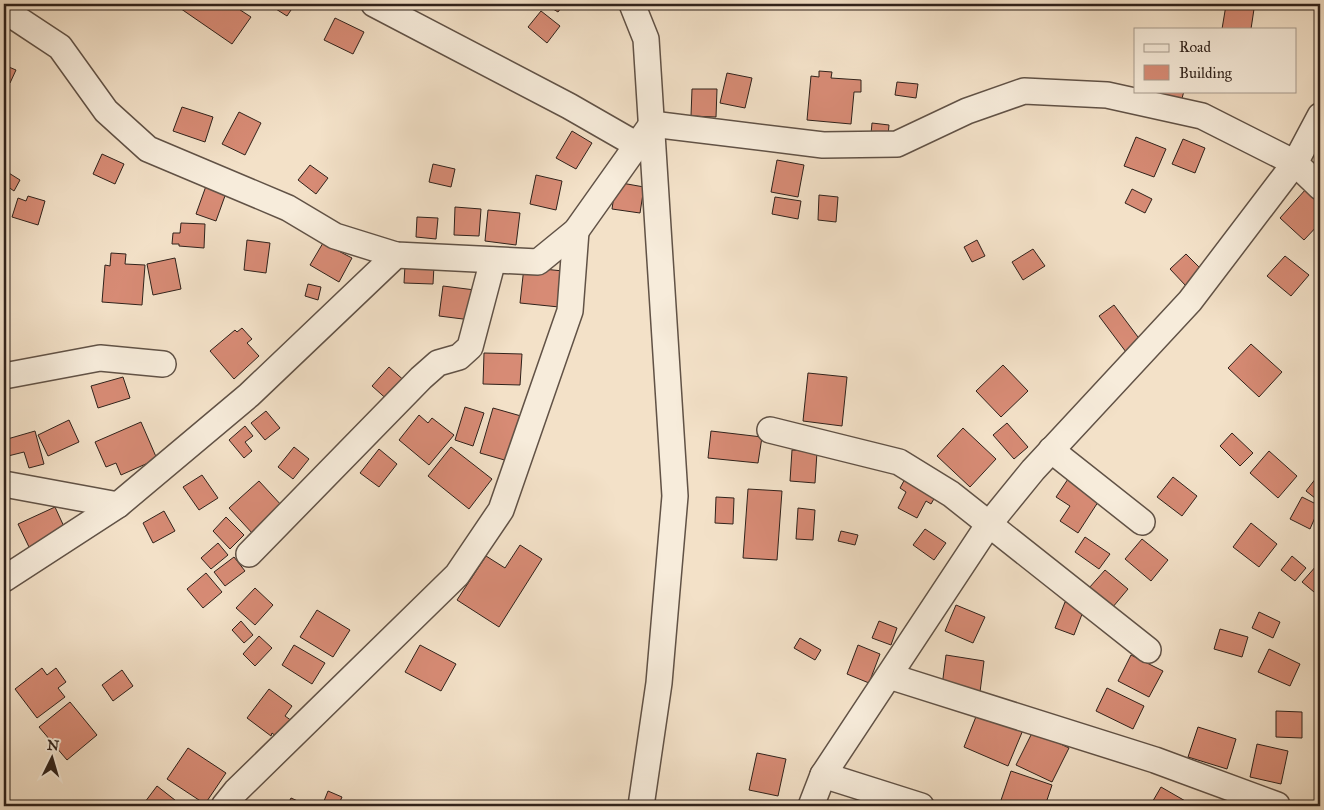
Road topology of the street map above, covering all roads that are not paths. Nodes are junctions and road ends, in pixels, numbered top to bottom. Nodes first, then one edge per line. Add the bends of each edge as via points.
1 (374, 4) edge
2 (632, 4) edge
3 (4, 10) edge
4 (1320, 116) edge
5 (652, 124) junction
6 (637, 145) junction
7 (1295, 163) junction
8 (1320, 187) edge
9 (576, 231) junction
10 (396, 255) junction
11 (493, 260) junction
12 (163, 364) dead end
13 (4, 376) edge
14 (770, 430) dead end
15 (1051, 450) junction
16 (4, 484) edge
17 (118, 505) junction
18 (1142, 522) dead end
19 (989, 524) junction
20 (249, 554) dead end
21 (4, 580) edge
22 (1148, 650) dead end
23 (889, 676) junction
24 (823, 775) junction
25 (1278, 805) edge
26 (224, 806) edge
27 (641, 806) edge
28 (811, 806) edge
29 (921, 806) edge

1 - 6 street
2 - 5 street via 646,39
3 - 10 street via 60,48 106,111 148,149 288,208 335,236
4 - 7 street
5 - 6 street
5 - 7 street via 823,145 897,144 967,111 1024,91 1107,95 1202,116
5 - 27 street via 675,496 659,683
6 - 9 street
7 - 8 street
7 - 15 street via 1190,301
9 - 11 street via 538,262
9 - 26 street via 570,311 501,510 457,575
10 - 11 street
10 - 17 street via 249,395
11 - 20 street via 470,347 459,358 438,363 421,378
12 - 13 street via 100,358
14 - 19 street via 899,462 951,494
15 - 18 street
15 - 19 street
16 - 17 street
17 - 21 street
19 - 22 street
19 - 23 street
23 - 24 street
23 - 25 street via 1155,760
24 - 28 street
24 - 29 street

